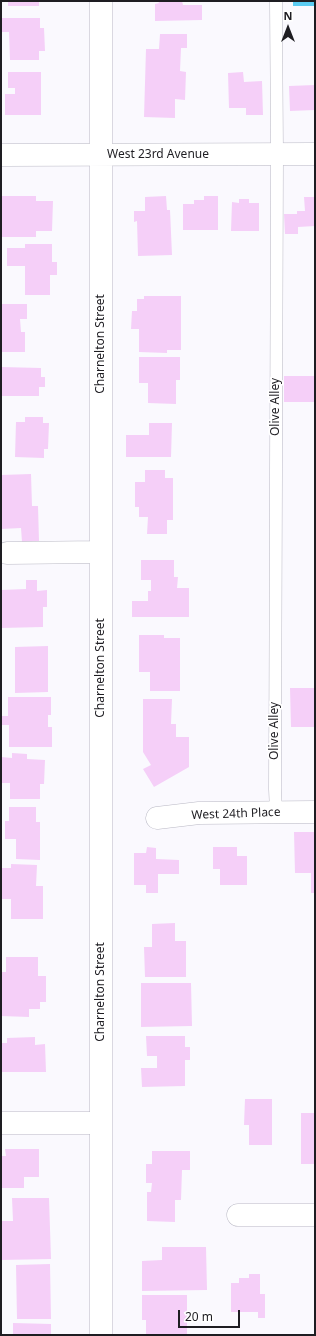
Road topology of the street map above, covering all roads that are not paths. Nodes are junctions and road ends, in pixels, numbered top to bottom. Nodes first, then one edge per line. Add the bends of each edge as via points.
1 (101, 1) edge
2 (276, 1) edge
3 (101, 154) junction
4 (277, 154) junction
5 (315, 154) edge
6 (1, 155) edge
7 (7, 552) dead end
8 (101, 552) junction
9 (276, 812) junction
10 (315, 812) edge
11 (157, 818) dead end
12 (1, 1123) edge
13 (101, 1123) junction
14 (238, 1215) dead end
15 (315, 1215) edge
16 (101, 1335) edge

1 - 3 street, Charnelton Street
2 - 4 lane, Olive Alley
3 - 4 street, West 23rd Avenue
3 - 6 street, West 23rd Avenue
3 - 8 street, Charnelton Street
4 - 5 street, West 23rd Avenue
4 - 9 lane, Olive Alley
7 - 8 street
8 - 13 street, Charnelton Street
9 - 10 street, West 24th Place
9 - 11 street, West 24th Place
12 - 13 street
13 - 16 street, Charnelton Street
14 - 15 street

